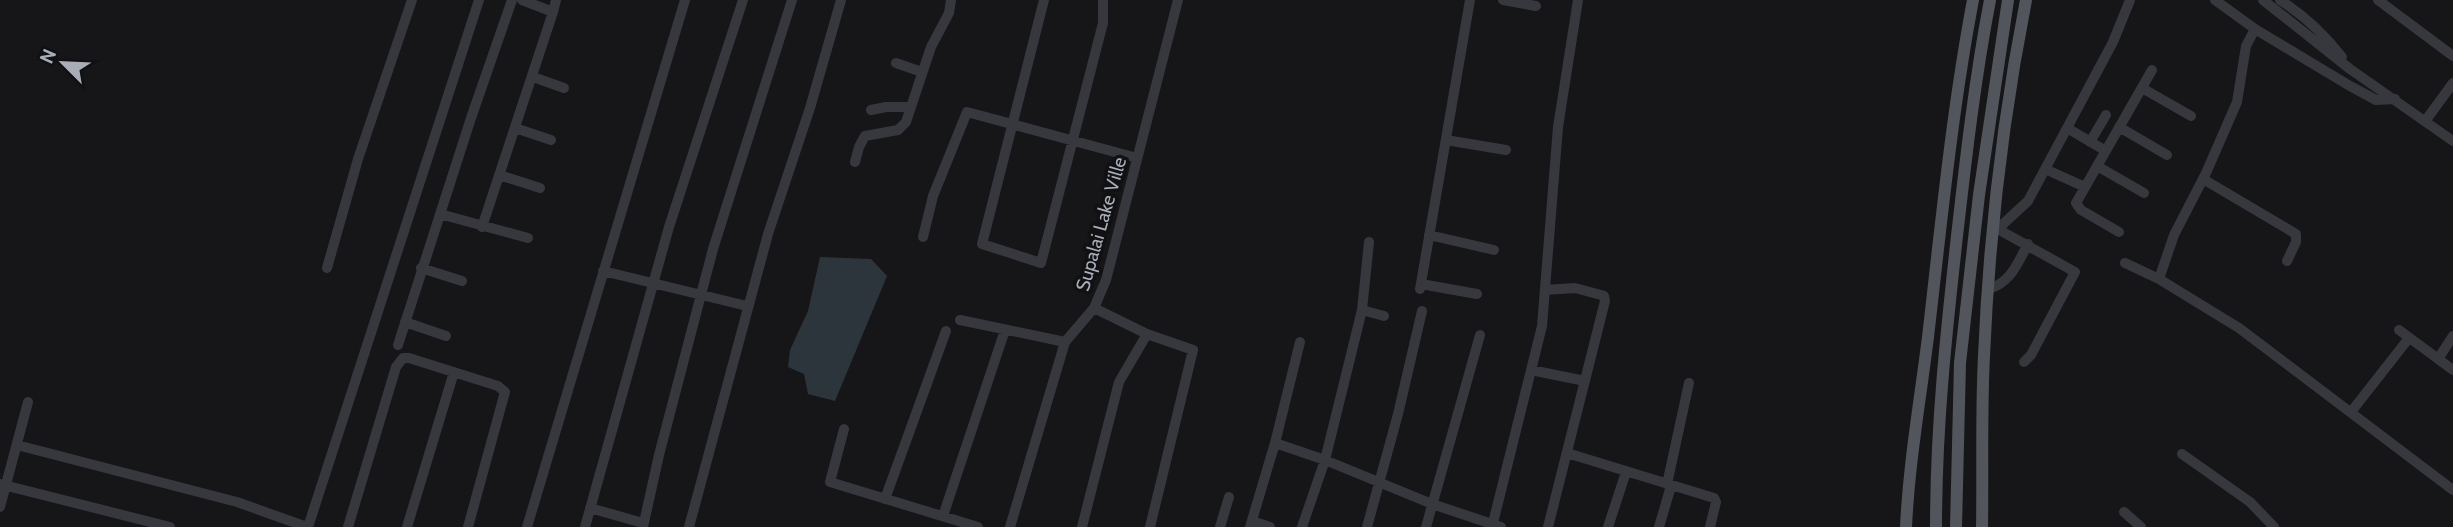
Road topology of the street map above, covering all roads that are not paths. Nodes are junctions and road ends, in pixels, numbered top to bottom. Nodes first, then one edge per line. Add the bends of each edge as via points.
1 (412, 0) edge
2 (480, 0) edge
3 (512, 0) edge
4 (522, 0) edge
5 (685, 0) edge
6 (743, 0) edge
7 (792, 0) edge
8 (841, 0) edge
9 (951, 0) edge
10 (1044, 0) edge
11 (1103, 0) edge
12 (1178, 0) edge
13 (1470, 0) edge
14 (1503, 0) edge
15 (1578, 0) edge
16 (1973, 0) edge
17 (1990, 0) edge
18 (2008, 0) edge
19 (2026, 0) edge
20 (2130, 0) edge
21 (2215, 0) edge
22 (2263, 0) edge
23 (2280, 0) edge
24 (2378, 0) edge
25 (555, 6) edge
26 (1536, 6) dead end
27 (2255, 29) junction
28 (2453, 56) edge
29 (896, 63) dead end
30 (2350, 69) junction
31 (2152, 70) dead end
32 (922, 72) junction
33 (533, 78) junction
34 (2453, 83) edge
35 (564, 88) dead end
36 (2142, 88) junction
37 (2395, 99) junction
38 (911, 107) junction
39 (871, 110) dead end
40 (2106, 115) dead end
41 (2191, 116) dead end
42 (2426, 120) junction
43 (1013, 124) junction
44 (2119, 127) junction
45 (515, 128) junction
46 (2067, 128) junction
47 (1446, 139) junction
48 (551, 140) dead end
49 (1072, 140) junction
50 (2453, 141) edge
51 (2090, 142) junction
52 (1506, 150) dead end
53 (2106, 151) junction
54 (2002, 152) junction
55 (2167, 155) dead end
56 (1137, 159) junction
57 (855, 162) dead end
58 (2097, 166) junction
59 (2045, 169) junction
60 (499, 175) junction
61 (2203, 178) junction
62 (2085, 187) junction
63 (540, 188) dead end
64 (2144, 193) dead end
65 (1979, 195) junction
66 (1941, 213) junction
67 (440, 214) junction
68 (482, 227) junction
69 (1994, 227) junction
70 (2119, 232) dead end
71 (1429, 234) junction
72 (923, 237) dead end
73 (528, 238) dead end
74 (1957, 239) junction
75 (1368, 242) dead end
76 (2028, 244) junction
77 (1494, 250) dead end
78 (2287, 261) dead end
79 (2125, 263) dead end
80 (327, 268) dead end
81 (422, 268) junction
82 (603, 271) junction
83 (2159, 279) junction
84 (461, 281) dead end
85 (654, 284) junction
86 (1989, 289) junction
87 (1545, 290) junction
88 (1477, 294) dead end
89 (700, 296) junction
90 (747, 306) junction
91 (1094, 308) junction
92 (1362, 310) junction
93 (1422, 311) dead end
94 (1384, 316) dead end
95 (960, 320) dead end
96 (405, 322) junction
97 (1005, 330) junction
98 (2399, 330) dead end
99 (946, 331) dead end
100 (1147, 334) junction
101 (1480, 335) dead end
102 (446, 336) dead end
103 (2453, 336) edge
104 (2409, 338) junction
105 (1065, 342) junction
106 (1300, 342) dead end
107 (398, 345) dead end
108 (2438, 359) junction
109 (2024, 362) dead end
110 (1531, 370) junction
111 (2453, 370) edge
112 (454, 372) junction
113 (1585, 382) junction
114 (1689, 383) dead end
115 (28, 402) dead end
116 (2351, 412) junction
117 (844, 429) dead end
118 (1275, 443) junction
119 (17, 445) junction
120 (1567, 453) junction
121 (2182, 454) dead end
122 (1325, 460) junction
123 (1626, 471) junction
124 (1380, 481) junction
125 (3, 484) edge
126 (1669, 485) junction
127 (2453, 490) edge
128 (1229, 497) dead end
129 (885, 499) junction
130 (1432, 504) junction
131 (0, 507) edge
132 (590, 508) junction
133 (2124, 512) dead end
134 (943, 516) junction
135 (1251, 524) edge
136 (643, 525) edge
137 (973, 526) edge
138 (1495, 526) edge
139 (170, 527) edge
140 (308, 527) edge
141 (348, 527) edge
142 (407, 527) edge
143 (468, 527) edge
144 (527, 527) edge
145 (585, 527) edge
146 (689, 527) edge
147 (1010, 527) edge
148 (1082, 527) edge
149 (1150, 527) edge
150 (1220, 527) edge
151 (1270, 527) edge
152 (1302, 527) edge
153 (1367, 527) edge
154 (1426, 527) edge
155 (1548, 527) edge
156 (1608, 527) edge
157 (1659, 527) edge
158 (1710, 527) edge
159 (1906, 527) edge
160 (1936, 527) edge
161 (1956, 527) edge
162 (1982, 527) edge
163 (2141, 527) edge
164 (2274, 527) edge

1 - 80 street
2 - 140 street
3 - 67 street
4 - 25 street
5 - 82 street
6 - 85 street
7 - 89 street
8 - 90 street
9 - 32 street
10 - 43 street
11 - 49 street via 1103,23
12 - 56 street, Supalai Lake Ville
13 - 47 street
14 - 26 street
15 - 87 street via 1558,127
16 - 66 main road
17 - 74 main road
18 - 65 main road
19 - 54 main road
20 - 46 street
21 - 27 street
22 - 30 street
23 - 30 street via 2327,38
24 - 28 street
25 - 33 street
27 - 37 street via 2376,100
27 - 61 street via 2246,46 2237,102
29 - 32 street
30 - 37 street
31 - 36 street
32 - 38 street
33 - 35 street
33 - 45 street
34 - 42 street
36 - 41 street
36 - 44 street
37 - 42 street
38 - 39 street
38 - 57 street via 903,127 865,136
40 - 51 street
42 - 50 street
43 - 49 street
43 - 49 street via 982,244 1041,263
43 - 72 street via 967,112 933,196
44 - 53 street
44 - 55 street
45 - 48 street
45 - 60 street
46 - 51 street
46 - 59 street
47 - 52 street
47 - 71 street
49 - 56 street
51 - 53 street
53 - 58 street
54 - 65 main road
54 - 69 main road
56 - 91 street, Supalai Lake Ville via 1106,280
58 - 62 street
58 - 64 street
59 - 62 street
59 - 69 street via 2028,201
60 - 63 street
60 - 68 street
61 - 78 street via 2296,234
61 - 83 street via 2174,235
62 - 70 street via 2076,203 2081,210
65 - 161 main road via 1960,363
66 - 74 main road
66 - 159 main road
67 - 68 street
67 - 81 street
68 - 73 street
69 - 76 street
69 - 86 main road
71 - 77 street
71 - 88 street via 1420,287
74 - 160 main road via 1939,405
75 - 92 street
76 - 86 street via 2002,285
76 - 109 street via 2076,272
79 - 83 street
81 - 84 street
81 - 96 street
82 - 85 street
82 - 144 street
83 - 116 street via 2239,328
85 - 89 street
85 - 132 street
86 - 162 main road
87 - 110 street
87 - 113 street via 1575,288 1604,296
89 - 90 street
89 - 136 street
90 - 146 street
91 - 100 street
91 - 105 street, Supalai Lake Ville
92 - 94 street
92 - 122 street
93 - 124 street
95 - 97 street
96 - 102 street
96 - 107 street
97 - 105 street
97 - 134 street
98 - 104 street
99 - 129 street
100 - 148 street via 1119,382
100 - 149 street via 1193,349
101 - 130 street
103 - 108 street
104 - 108 street
104 - 116 street
105 - 147 street, Supalai Lake Ville
106 - 118 street
108 - 111 street
110 - 113 street
110 - 138 street
112 - 141 street via 409,358 398,362
112 - 142 street
112 - 143 street via 505,392
113 - 120 street
114 - 126 street
115 - 119 street
116 - 127 street
117 - 129 street via 830,482
118 - 122 street
118 - 135 street
119 - 125 street
119 - 140 street via 237,502
120 - 123 street
120 - 155 street
121 - 164 street via 2250,502
122 - 124 street
122 - 152 street
123 - 126 street
123 - 156 street
124 - 130 street
124 - 153 street
125 - 131 street
125 - 139 street
126 - 157 street
126 - 158 street via 1714,498
128 - 150 street
129 - 134 street
130 - 138 street
130 - 154 street
132 - 136 street
132 - 145 street
133 - 163 street
134 - 137 street
135 - 151 street

